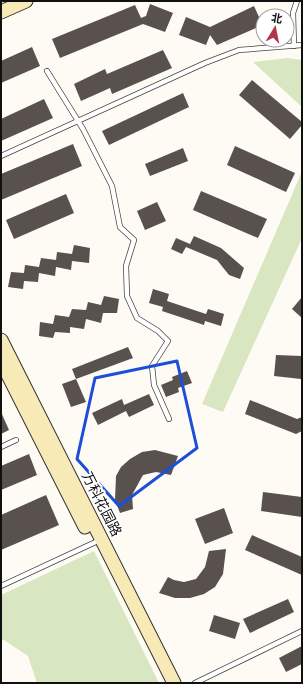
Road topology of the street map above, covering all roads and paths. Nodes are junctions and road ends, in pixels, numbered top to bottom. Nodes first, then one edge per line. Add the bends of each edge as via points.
1 (26, 1) edge
2 (1, 12) edge
3 (266, 48) edge
4 (47, 71) dead end
5 (78, 122) junction
6 (1, 156) edge
7 (1, 340) edge
8 (1, 361) edge
9 (169, 419) dead end
10 (16, 440) dead end
11 (1, 447) edge
12 (98, 541) junction
13 (1, 586) edge
14 (302, 631) edge
15 (165, 683) edge
16 (174, 683) edge
17 (195, 683) edge

1 - 2 street
3 - 5 lane via 239,50 205,63
4 - 5 lane
5 - 6 lane
5 - 9 lane via 112,186 120,227 134,240 126,266 127,296 137,318 168,340 152,366 154,385
7 - 12 street, 万科花园路
8 - 12 street, 万科花园路
10 - 11 lane
12 - 13 lane
12 - 15 street, 万科花园路
12 - 16 street, 万科花园路
14 - 17 lane

